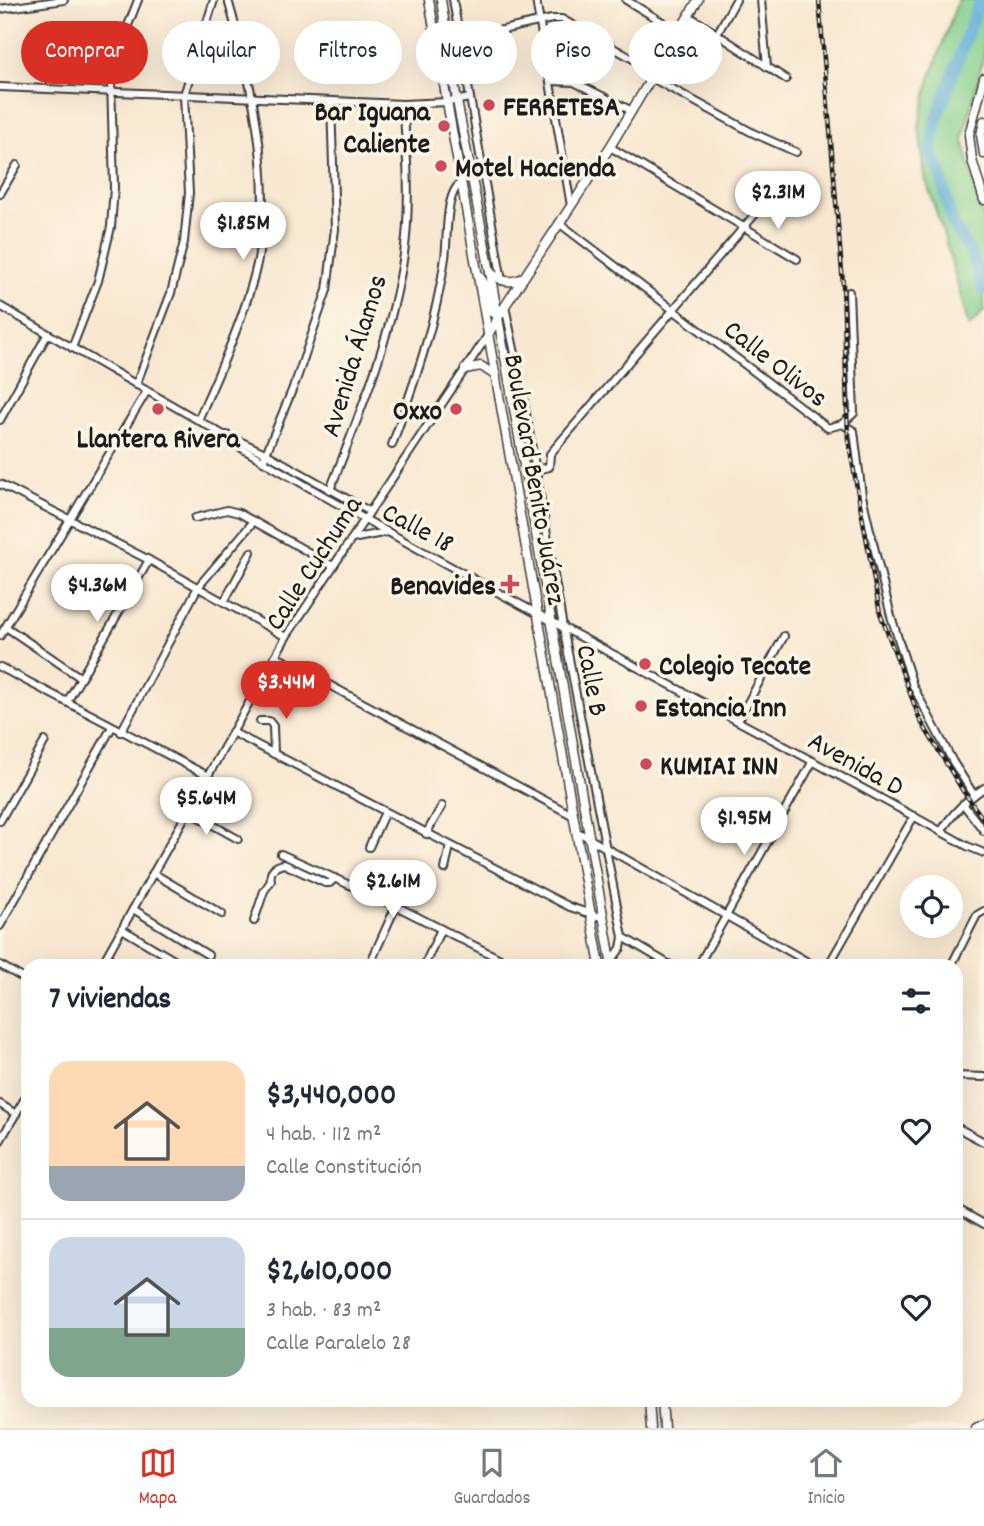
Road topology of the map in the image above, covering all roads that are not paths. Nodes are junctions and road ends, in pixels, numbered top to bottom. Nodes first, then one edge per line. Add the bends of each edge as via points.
1 (64, 0) edge
2 (138, 0) edge
3 (214, 0) edge
4 (228, 0) edge
5 (429, 0) edge
6 (441, 0) edge
7 (453, 0) edge
8 (536, 0) edge
9 (626, 0) edge
10 (698, 0) edge
11 (736, 0) edge
12 (761, 0) edge
13 (0, 9) edge
14 (689, 16) junction
15 (444, 21) edge
16 (457, 21) edge
17 (541, 21) edge
18 (546, 21) edge
19 (564, 21) edge
20 (661, 21) edge
21 (686, 21) edge
22 (697, 21) edge
23 (722, 25) edge
24 (722, 37) edge
25 (767, 66) junction
26 (984, 78) edge
27 (786, 79) dead end
28 (452, 84) edge
29 (468, 84) edge
30 (551, 84) edge
31 (578, 84) edge
32 (648, 84) edge
33 (669, 84) edge
34 (1, 88) edge
35 (110, 91) junction
36 (184, 95) junction
37 (254, 98) junction
38 (470, 98) junction
39 (331, 101) junction
40 (453, 102) junction
41 (404, 104) junction
42 (632, 111) junction
43 (984, 121) edge
44 (610, 147) junction
45 (796, 152) dead end
46 (984, 154) edge
47 (17, 165) dead end
48 (462, 182) junction
49 (0, 194) edge
50 (984, 200) edge
51 (571, 206) junction
52 (762, 206) dead end
53 (559, 223) junction
54 (744, 227) junction
55 (797, 259) dead end
56 (490, 272) junction
57 (478, 275) junction
58 (523, 278) junction
59 (502, 281) junction
60 (849, 292) dead end
61 (0, 306) edge
62 (505, 306) junction
63 (675, 310) junction
64 (498, 316) junction
65 (47, 335) junction
66 (488, 335) junction
67 (72, 348) junction
68 (465, 369) junction
69 (496, 376) junction
70 (136, 385) junction
71 (147, 391) junction
72 (854, 413) junction
73 (0, 420) edge
74 (198, 420) junction
75 (842, 424) junction
76 (854, 431) junction
77 (392, 445) dead end
78 (265, 457) junction
79 (536, 470) junction
80 (525, 472) junction
81 (0, 484) edge
82 (330, 490) junction
83 (369, 511) junction
84 (195, 518) dead end
85 (70, 520) junction
86 (363, 520) junction
87 (254, 521) junction
88 (387, 532) junction
89 (352, 539) junction
90 (251, 552) dead end
91 (149, 559) junction
92 (333, 566) junction
93 (198, 587) junction
94 (224, 602) junction
95 (537, 614) junction
96 (552, 622) junction
97 (6, 627) junction
98 (563, 627) junction
99 (0, 636) edge
100 (784, 636) dead end
101 (286, 637) junction
102 (275, 656) junction
103 (0, 667) edge
104 (81, 678) junction
105 (68, 702) junction
106 (738, 721) junction
107 (260, 722) dead end
108 (112, 727) junction
109 (121, 732) junction
110 (232, 732) junction
111 (46, 741) dead end
112 (274, 754) junction
113 (813, 761) junction
114 (208, 776) junction
115 (984, 788) edge
116 (974, 795) junction
117 (963, 804) junction
118 (442, 806) dead end
119 (188, 811) junction
120 (384, 812) junction
121 (572, 815) junction
122 (914, 816) junction
123 (0, 821) edge
124 (575, 831) junction
125 (984, 831) edge
126 (942, 832) junction
127 (426, 834) junction
128 (238, 839) dead end
129 (590, 839) junction
130 (369, 846) dead end
131 (450, 846) junction
132 (605, 847) junction
133 (984, 853) edge
134 (281, 854) dead end
135 (445, 869) dead end
136 (153, 873) junction
137 (335, 878) junction
138 (396, 906) junction
139 (133, 909) junction
140 (984, 911) edge
141 (222, 914) dead end
142 (591, 915) junction
143 (726, 916) junction
144 (603, 918) junction
145 (254, 921) dead end
146 (0, 926) edge
147 (122, 929) junction
148 (441, 929) junction
149 (623, 937) junction
150 (208, 954) dead end
151 (105, 959) edge
152 (172, 959) edge
153 (372, 959) edge
154 (427, 959) edge
155 (500, 959) edge
156 (599, 959) edge
157 (611, 959) edge
158 (615, 959) edge
159 (660, 959) edge
160 (702, 959) edge
161 (803, 959) edge
162 (832, 959) edge
163 (955, 959) edge
164 (0, 965) edge
165 (21, 977) edge
166 (963, 1076) edge
167 (984, 1077) edge
168 (0, 1104) edge
169 (21, 1105) edge
170 (16, 1114) junction
171 (963, 1130) edge
172 (0, 1142) edge
173 (984, 1142) edge
174 (963, 1212) edge
175 (984, 1224) edge
176 (649, 1407) edge
177 (662, 1407) edge
178 (984, 1424) edge
179 (650, 1428) edge
180 (664, 1428) edge
181 (976, 1428) edge

1 - 13 street
2 - 35 street via 118,51
3 - 36 street
4 - 37 street
5 - 40 main road, Boulevard Benito Juárez
6 - 15 main road, Boulevard Benito Juárez
7 - 16 street
8 - 17 street
9 - 20 street
10 - 14 main road
11 - 23 street
12 - 25 street
14 - 21 main road
14 - 22 street
18 - 19 street
24 - 25 street
25 - 27 street
26 - 50 main road via 969,135
28 - 40 main road, Boulevard Benito Juárez
29 - 38 street
30 - 51 street
31 - 42 street
32 - 42 main road
33 - 45 street via 753,133
34 - 35 street
35 - 36 street
35 - 67 street via 111,228 98,281
36 - 37 street
36 - 70 street via 189,193 184,242 171,293
37 - 39 street
37 - 74 street via 262,226 258,258
38 - 40 street
38 - 59 street
39 - 41 street
39 - 78 street via 335,202 327,290
40 - 41 street
40 - 48 main road, Boulevard Benito Juárez
40 - 56 main road, Boulevard Benito Juárez
41 - 82 street, Avenida Álamos via 406,211 397,293 388,331
42 - 44 main road
43 - 46 main road
44 - 51 main road
44 - 54 street
47 - 49 street
48 - 57 main road, Boulevard Benito Juárez
48 - 77 street via 451,197 446,258 426,351
51 - 53 main road
52 - 54 street
53 - 58 main road
53 - 63 street, Calle Olivos
54 - 55 street
54 - 63 street
56 - 59 main road
56 - 64 main road, Boulevard Benito Juárez
57 - 64 main road via 486,286 491,312
57 - 66 main road, Boulevard Benito Juárez
58 - 59 main road
58 - 62 main road
60 - 72 street
61 - 65 street, Calle 18
62 - 64 main road
62 - 79 street, Calle B
63 - 75 street, Calle Olivos via 828,428
63 - 79 street via 550,454 549,467
64 - 66 main road
64 - 80 main road, Boulevard Benito Juárez
65 - 67 street, Calle 18
65 - 73 street
66 - 68 street, Calle Cuchuma
66 - 69 main road, Boulevard Benito Juárez
67 - 70 street, Calle 18
68 - 69 main road via 481,366
68 - 83 street, Calle Cuchuma
69 - 95 main road, Boulevard Benito Juárez
70 - 71 street, Calle 18
71 - 74 street, Calle 18
71 - 85 street
72 - 75 street
72 - 76 street
74 - 78 street, Calle 18
75 - 76 street, Calle Olivos
76 - 116 street, Calle Olivos via 862,496 891,616 917,696
78 - 82 street, Calle 18
78 - 86 street, Calle 18
79 - 80 street
79 - 98 street, Calle B
80 - 96 main road, Boulevard Benito Juárez
81 - 85 street
82 - 83 street, Calle 18
83 - 86 street, Calle Cuchuma
84 - 87 street via 227,510
85 - 91 street
85 - 97 street
86 - 88 street, Calle 18
86 - 89 street, Calle Cuchuma
87 - 92 street
87 - 93 street
88 - 89 street
88 - 95 street, Calle 18
89 - 92 street, Calle Cuchuma
90 - 94 street
91 - 93 street
91 - 104 street
92 - 101 street, Calle Cuchuma
93 - 94 street
93 - 109 street
94 - 101 street
95 - 96 street, Calle 18
95 - 121 main road, Boulevard Benito Juárez
96 - 98 street, Calle 18
96 - 129 main road, Boulevard Benito Juárez
97 - 99 street
97 - 104 street
98 - 106 street, Avenida D
98 - 132 street, Calle B
100 - 106 street
101 - 102 street, Calle Cuchuma
102 - 110 street, Calle Cuchuma
102 - 121 street
103 - 105 street
104 - 105 street
105 - 108 street
106 - 113 street, Avenida D
107 - 112 street via 274,726
108 - 109 street
108 - 146 street
109 - 114 street
110 - 112 street
110 - 114 street, Calle Cuchuma
111 - 123 street
112 - 120 street
113 - 122 street, Avenida D
113 - 143 street
114 - 119 street, Calle Cuchuma
115 - 116 street
116 - 117 street
117 - 125 street
117 - 126 street
118 - 127 street
119 - 128 street
119 - 136 street, Calle Cuchuma
120 - 127 street
120 - 130 street
121 - 124 main road, Boulevard Benito Juárez
122 - 126 street, Avenida D
122 - 162 street
124 - 129 street
124 - 142 main road, Boulevard Benito Juárez
126 - 133 street, Avenida D
127 - 131 street
129 - 132 street
129 - 144 main road, Boulevard Benito Juárez
131 - 135 street
131 - 142 street
132 - 143 street
132 - 149 street, Calle B
134 - 137 street
136 - 139 street, Calle Cuchuma
136 - 141 street
137 - 138 street
137 - 145 street via 325,883 279,865 270,875
138 - 148 street
138 - 153 street
139 - 147 street, Calle Cuchuma
139 - 150 street
140 - 163 street via 977,915
142 - 144 street
142 - 156 main road, Boulevard Benito Juárez
143 - 160 street
143 - 161 street
144 - 157 main road, Boulevard Benito Juárez
147 - 151 street, Calle Cuchuma
147 - 152 street
148 - 154 street
148 - 155 street
149 - 158 street
149 - 159 street
164 - 165 street
166 - 167 street
168 - 170 street
169 - 170 street
170 - 172 street
171 - 173 street
174 - 175 street
176 - 179 main road
177 - 180 main road
178 - 181 main road

